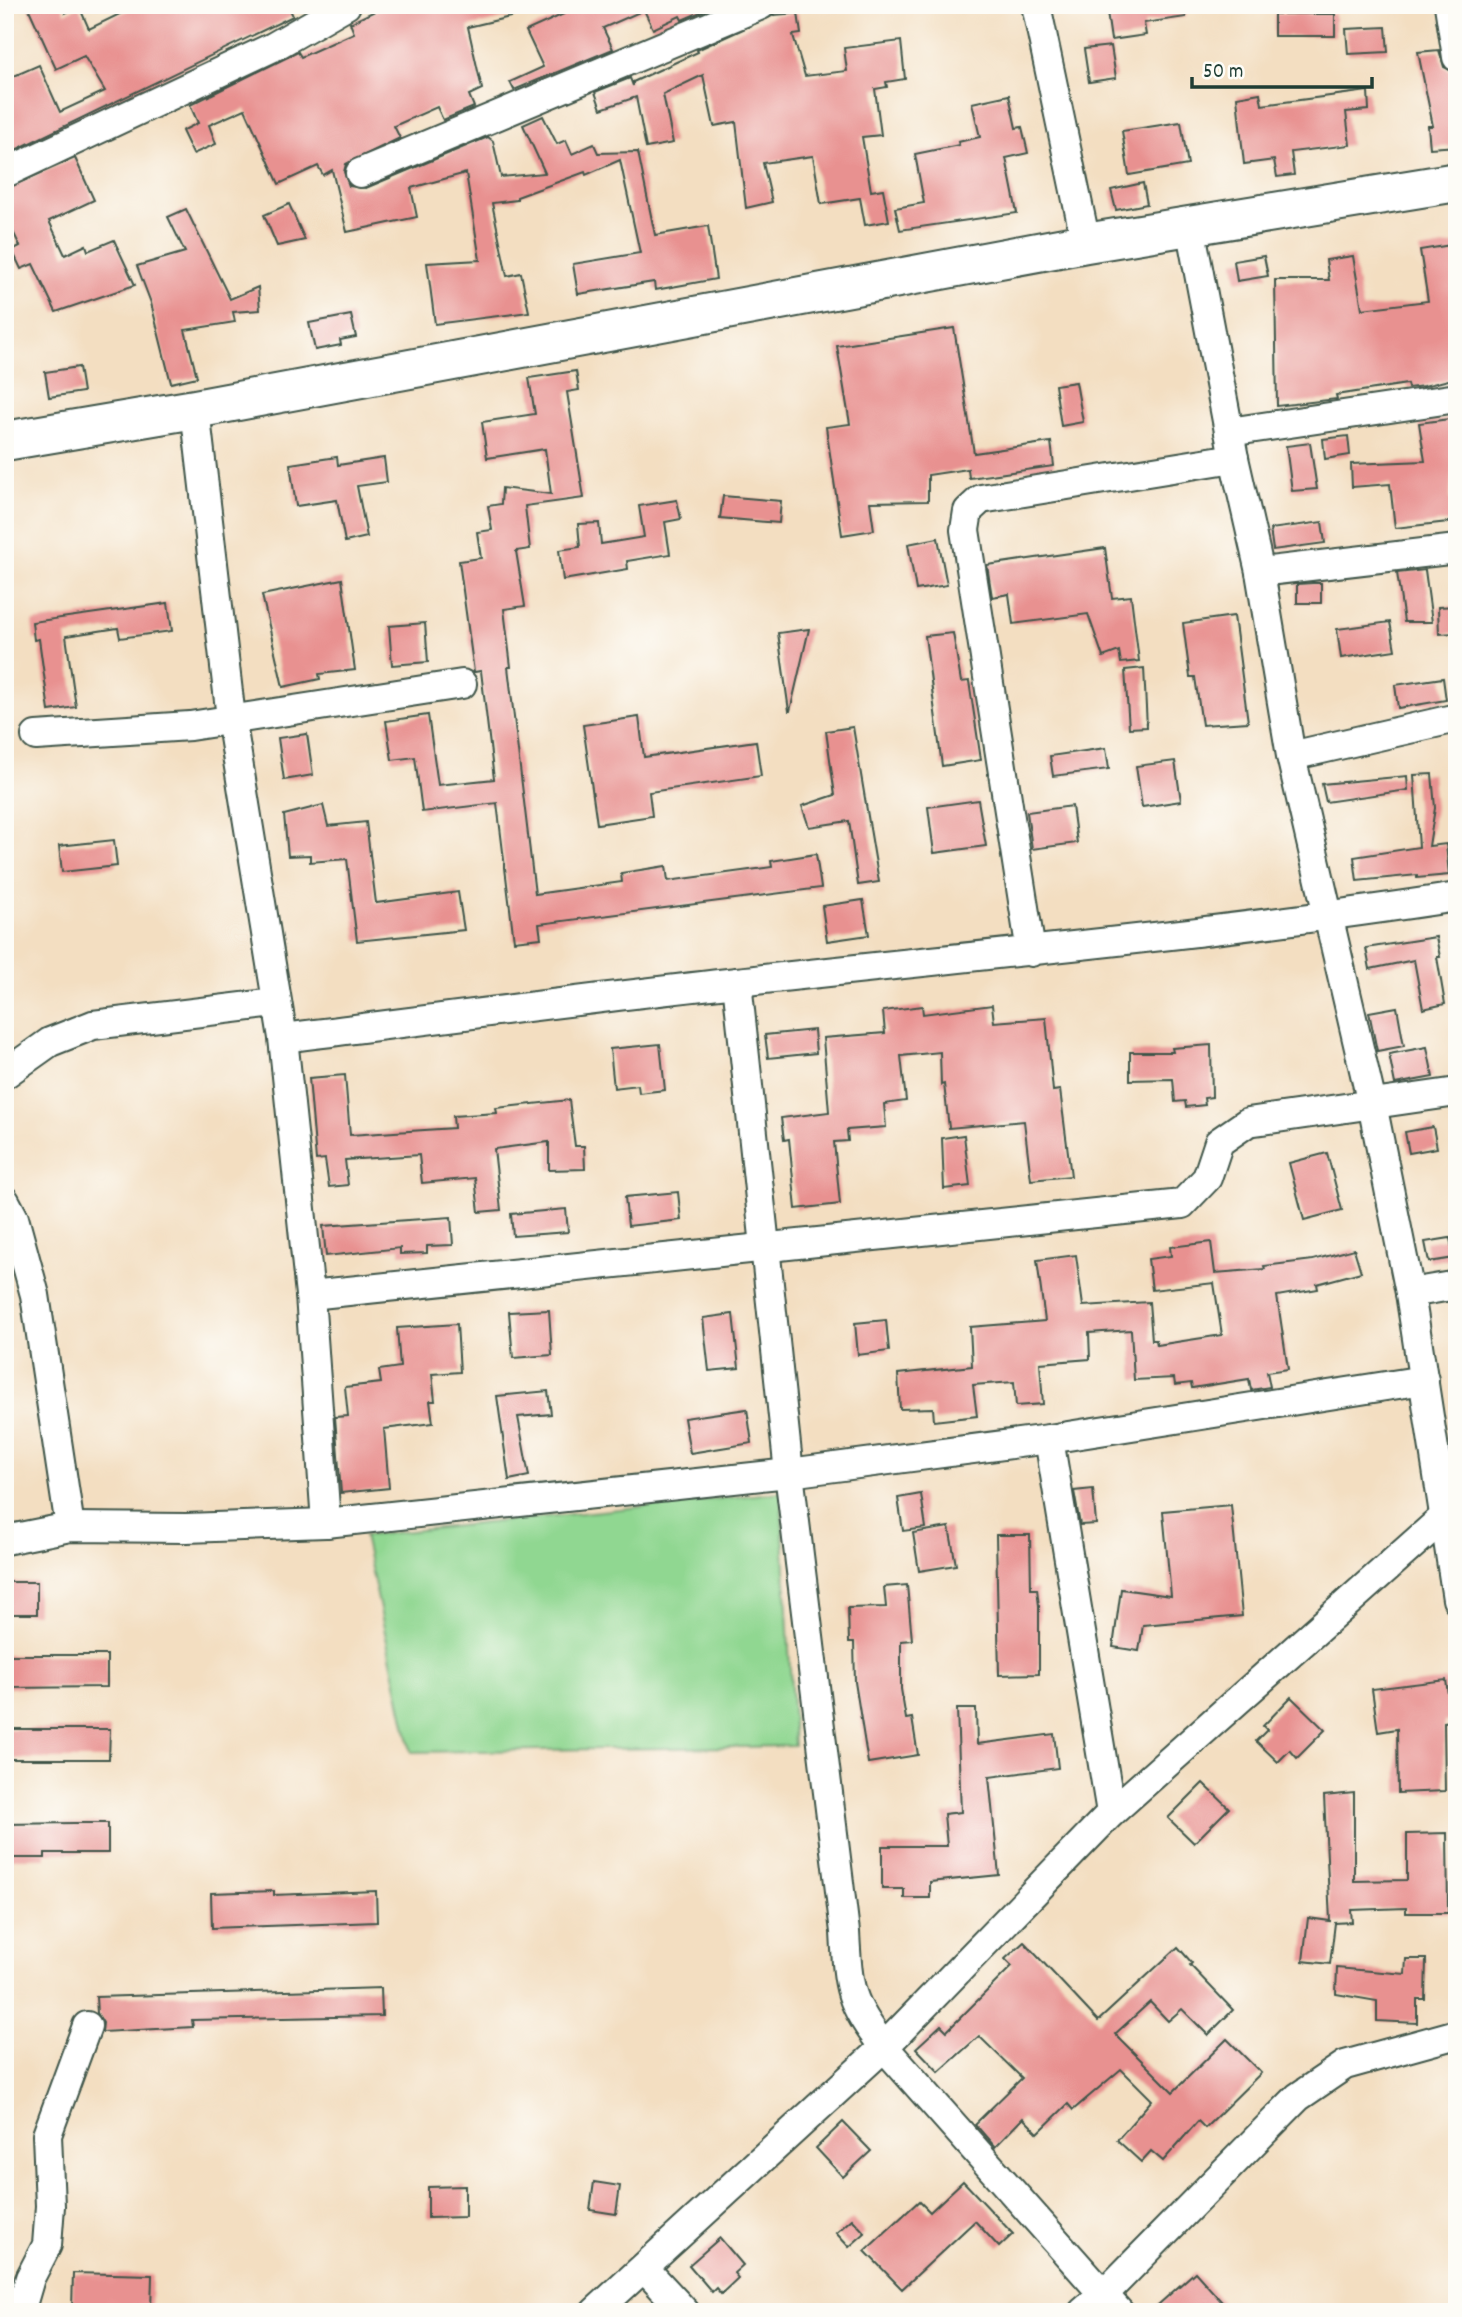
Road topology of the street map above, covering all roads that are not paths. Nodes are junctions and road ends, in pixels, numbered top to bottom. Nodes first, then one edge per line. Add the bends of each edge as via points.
1 (346, 5) edge
2 (761, 5) edge
3 (1036, 5) edge
4 (1449, 5) edge
5 (1457, 57) edge
6 (5, 173) edge
7 (360, 173) dead end
8 (1457, 182) edge
9 (1190, 226) junction
10 (1086, 243) junction
11 (1457, 398) edge
12 (195, 410) junction
13 (5, 441) edge
14 (1231, 445) junction
15 (1457, 548) edge
16 (1260, 572) junction
17 (462, 684) dead end
18 (231, 718) junction
19 (1457, 718) edge
20 (36, 736) dead end
21 (1291, 756) junction
22 (1457, 897) edge
23 (1328, 917) junction
24 (1031, 952) junction
25 (737, 982) junction
26 (275, 1003) junction
27 (283, 1038) junction
28 (9, 1068) edge
29 (1457, 1091) edge
30 (1372, 1104) junction
31 (5, 1201) edge
32 (766, 1248) junction
33 (1457, 1285) edge
34 (1410, 1293) junction
35 (310, 1295) junction
36 (1424, 1380) junction
37 (1049, 1440) junction
38 (789, 1473) junction
39 (1445, 1516) junction
40 (326, 1523) junction
41 (71, 1527) junction
42 (5, 1540) edge
43 (1457, 1599) edge
44 (1111, 1813) junction
45 (87, 2026) dead end
46 (1457, 2034) edge
47 (884, 2047) junction
48 (644, 2268) junction
49 (1102, 2306) edge
50 (20, 2312) edge
51 (595, 2312) edge
52 (685, 2312) edge

1 - 6 street via 273,47
2 - 7 street
3 - 10 street
4 - 5 street
8 - 9 street
9 - 10 street
9 - 14 street
10 - 12 street
11 - 14 street
12 - 13 street
12 - 18 street
14 - 16 street
14 - 24 street via 981,499 968,511 965,530
15 - 16 street
16 - 21 street
17 - 18 street
18 - 20 street via 177,728
18 - 26 street
19 - 21 street
21 - 23 street
22 - 23 street
23 - 24 street
23 - 30 street
24 - 25 street
25 - 27 street
25 - 32 street
26 - 27 street
26 - 28 street via 93,1026 65,1034
27 - 35 street
29 - 30 street
30 - 32 street via 1248,1122 1219,1142 1207,1178 1182,1204
30 - 34 street
31 - 41 street via 35,1294
32 - 35 street
32 - 38 street
33 - 34 street
34 - 36 street
35 - 40 street
36 - 37 street
36 - 39 street
37 - 38 street
37 - 44 street
38 - 40 street
38 - 47 street via 847,1977 858,2013
39 - 43 street
39 - 44 street
40 - 41 street
41 - 42 street
44 - 47 street
45 - 50 street via 47,2135 47,2245
46 - 49 street via 1345,2065 1298,2097
47 - 48 street
47 - 49 street
48 - 51 street
48 - 52 street

